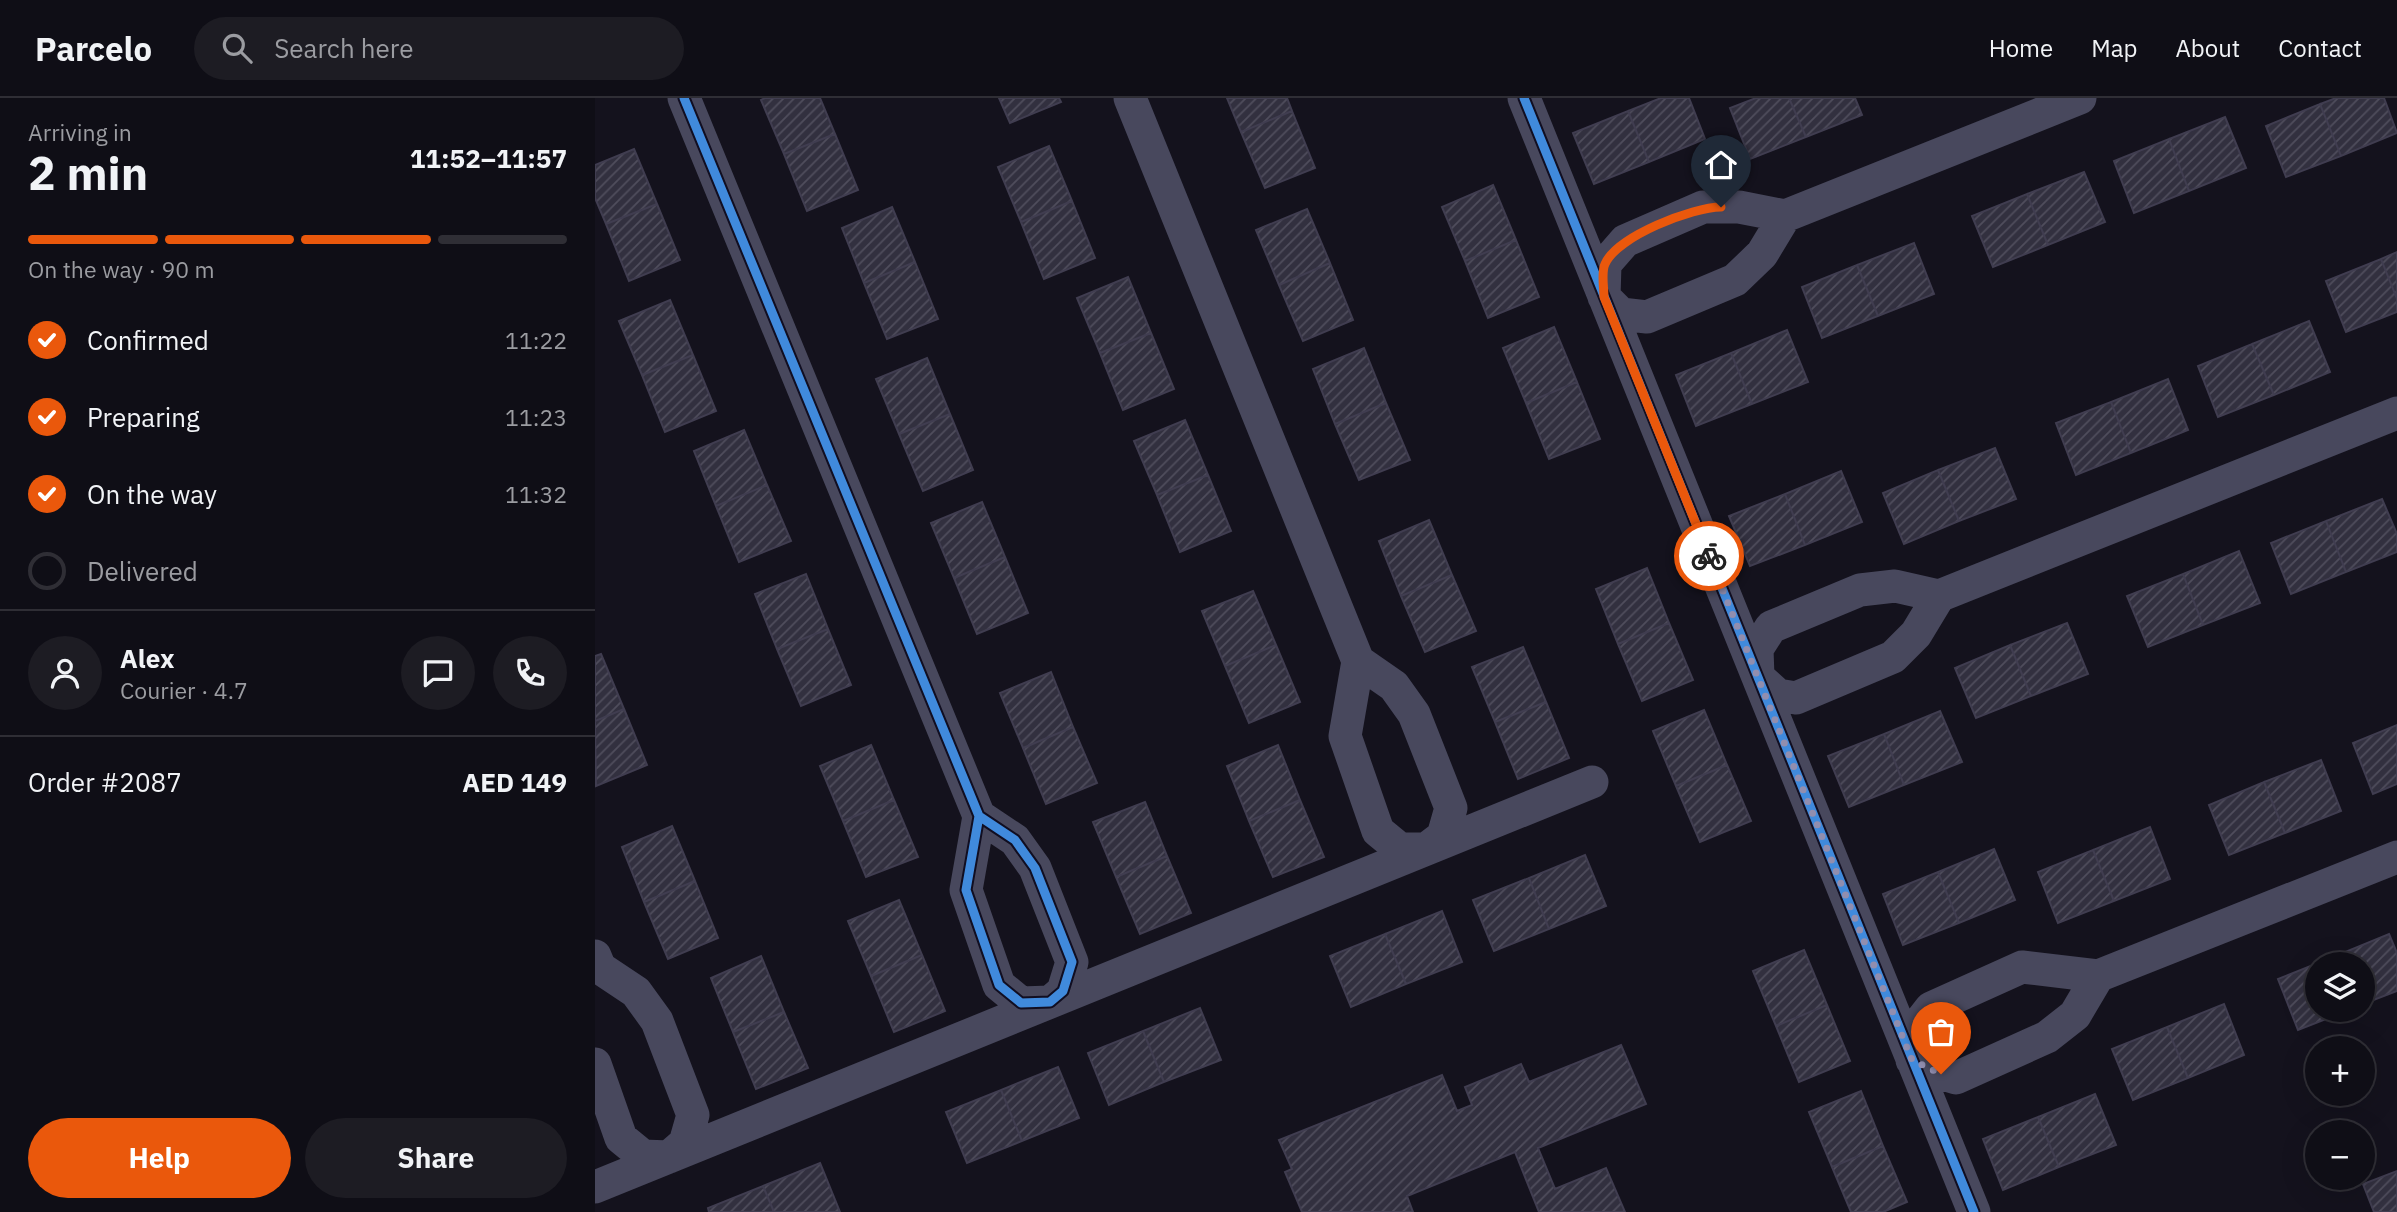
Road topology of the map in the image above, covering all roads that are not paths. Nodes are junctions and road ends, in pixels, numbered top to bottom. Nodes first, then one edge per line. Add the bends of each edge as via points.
1 (684, 98) edge
2 (1130, 98) edge
3 (1524, 98) edge
4 (2080, 98) edge
5 (1785, 216) junction
6 (1604, 297) junction
7 (2397, 413) edge
8 (1939, 596) junction
9 (1357, 661) junction
10 (1758, 677) junction
11 (1593, 782) dead end
12 (979, 816) junction
13 (1426, 849) junction
14 (2397, 857) edge
15 (597, 972) edge
16 (2098, 976) junction
17 (1050, 1002) junction
18 (1912, 1060) junction
19 (595, 1064) edge
20 (669, 1157) junction
21 (595, 1187) edge
22 (1974, 1212) edge

1 - 12 street
2 - 9 street
3 - 6 street
4 - 5 street
5 - 6 street via 1762,254 1735,280 1647,317 1621,314
5 - 6 street via 1738,207 1703,207 1625,241 1605,264
6 - 10 street
7 - 8 street
8 - 10 street via 1916,634 1893,657 1796,698 1778,695
8 - 10 street via 1895,586 1860,590 1771,627 1757,649
9 - 13 street via 1394,686 1414,714 1451,808 1443,836
9 - 13 street via 1345,736 1378,831 1400,849
10 - 18 street
11 - 13 street
12 - 17 street via 1015,840 1035,868 1072,962 1063,991
12 - 17 street via 966,890 999,985 1021,1003
13 - 17 street
14 - 16 street
15 - 20 street via 636,992 657,1021 693,1115 685,1143
16 - 18 street via 2075,1015 2047,1037 1956,1078
16 - 18 street via 2022,967 1931,1008 1913,1031
17 - 20 street
18 - 22 street
19 - 20 street via 621,1138 642,1156
20 - 21 street

